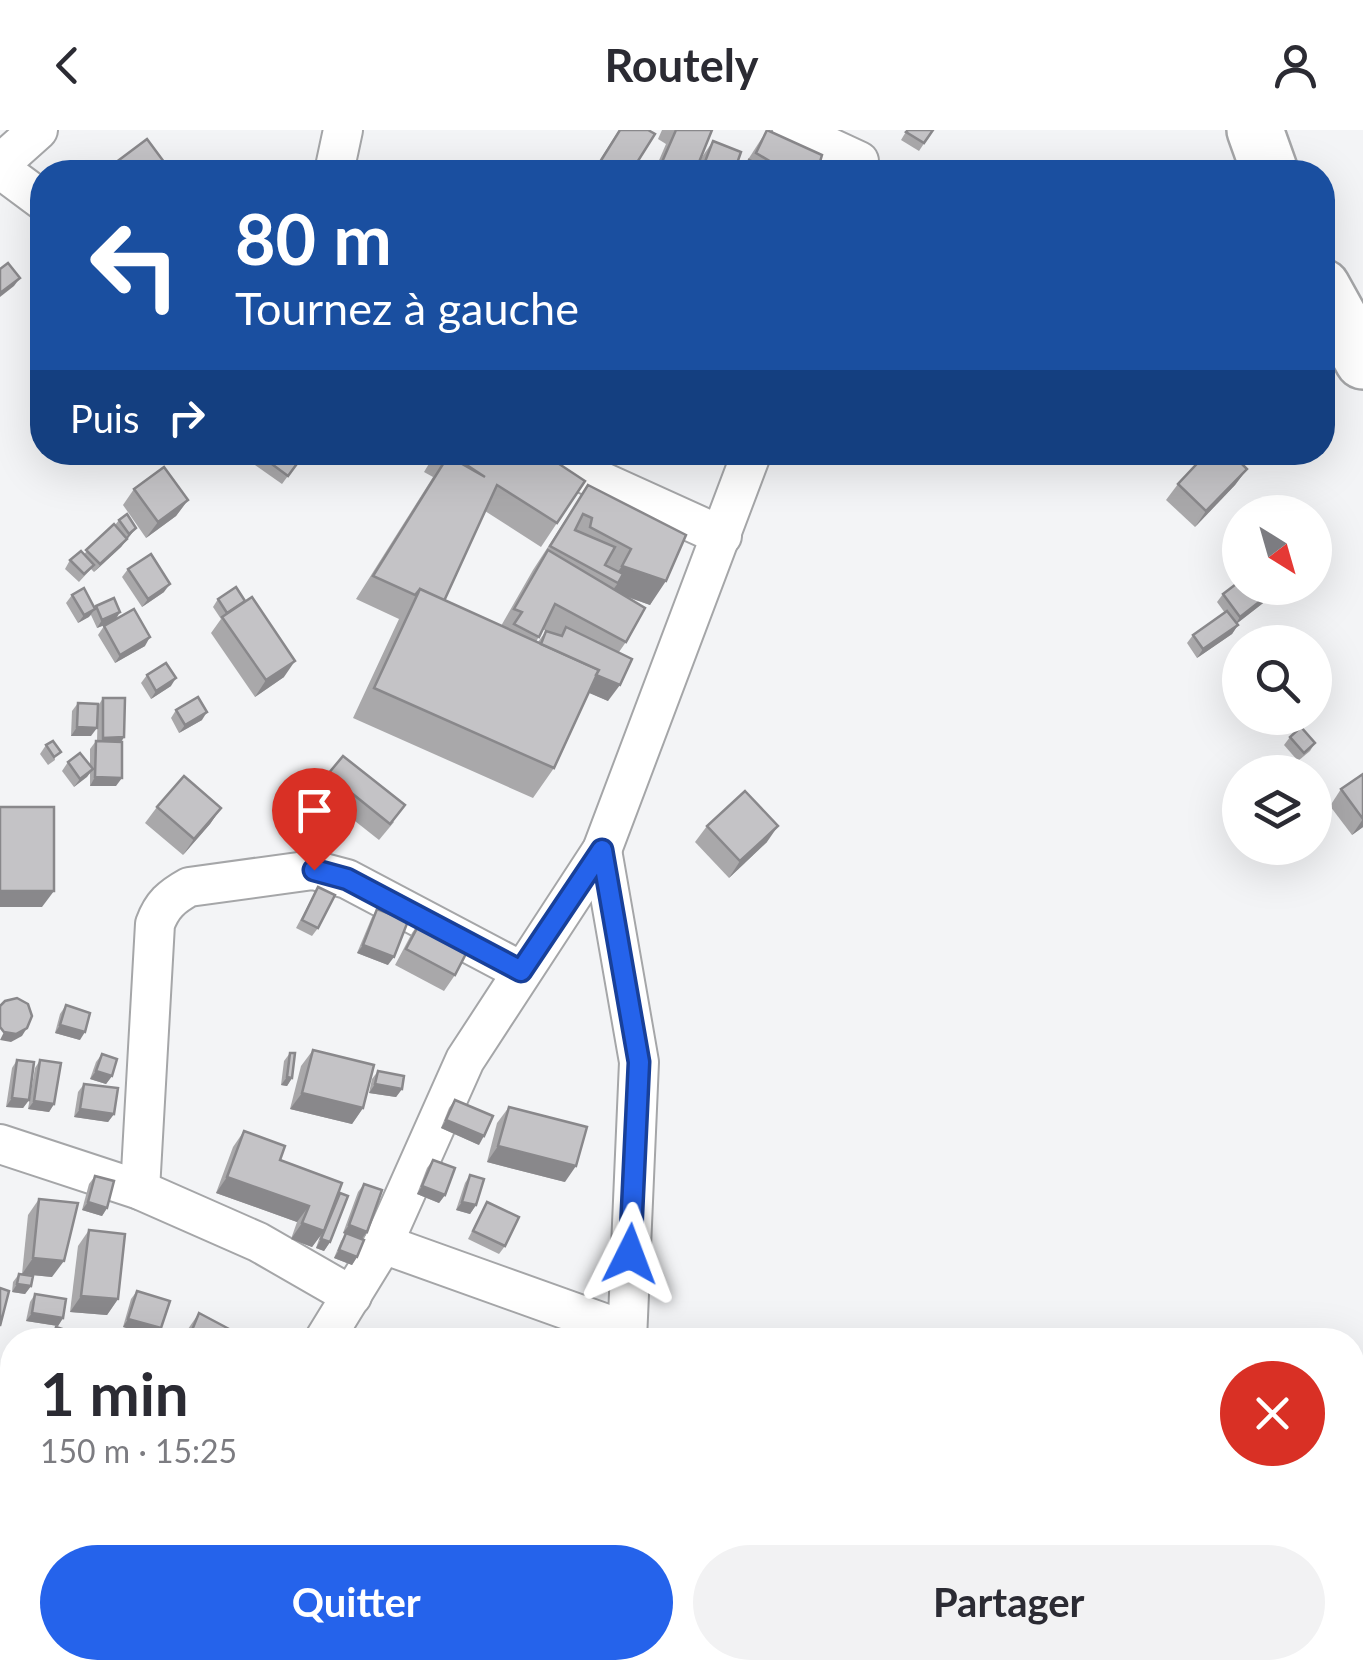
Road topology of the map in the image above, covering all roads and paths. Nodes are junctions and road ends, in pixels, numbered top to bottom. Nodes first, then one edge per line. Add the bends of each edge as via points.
1 (38, 130) edge
2 (344, 130) edge
3 (792, 130) edge
4 (1255, 130) edge
5 (863, 155) edge
6 (337, 160) edge
7 (1266, 160) edge
8 (0, 166) edge
9 (30, 190) edge
10 (1335, 310) edge
11 (1363, 361) edge
12 (566, 465) edge
13 (747, 465) edge
14 (722, 536) junction
15 (602, 850) junction
16 (521, 971) junction
17 (0, 1144) edge
18 (140, 1190) junction
19 (383, 1244) junction
20 (352, 1296) junction
21 (332, 1328) edge
22 (606, 1328) edge
23 (627, 1328) edge

1 - 8 street
2 - 6 street
3 - 5 street
4 - 7 main road
8 - 9 street
10 - 11 main road
12 - 14 street
13 - 14 street
14 - 15 street
15 - 16 street
15 - 23 street via 639,1062
16 - 18 street via 347,879 314,870 189,887 172,896 154,924
16 - 19 street via 465,1060
17 - 18 street
18 - 20 street via 258,1242
19 - 20 street
19 - 22 street
20 - 21 street

